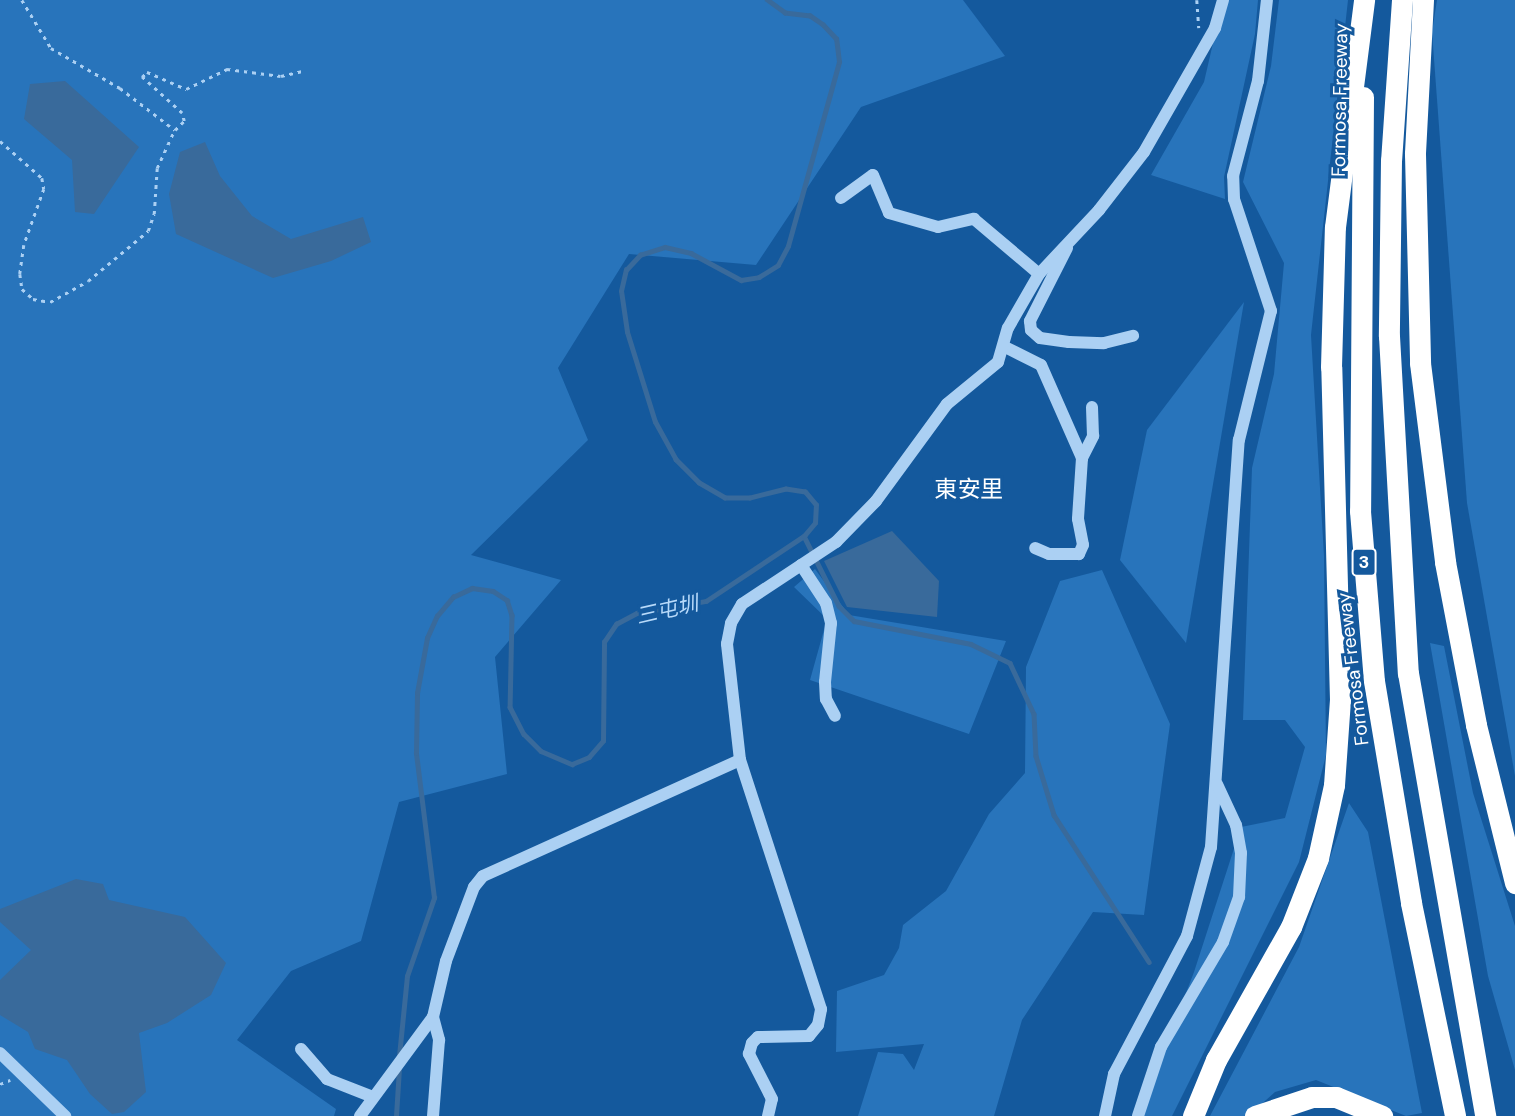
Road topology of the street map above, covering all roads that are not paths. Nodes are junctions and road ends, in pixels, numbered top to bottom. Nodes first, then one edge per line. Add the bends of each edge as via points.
1 (1223, 0) edge
2 (1267, 0) edge
3 (1365, 0) edge
4 (1402, 0) edge
5 (1423, 0) edge
6 (841, 198) dead end
7 (1071, 238) junction
8 (1039, 274) junction
9 (1133, 336) dead end
10 (1005, 347) junction
11 (1092, 407) dead end
12 (1082, 458) junction
13 (1035, 548) dead end
14 (801, 565) junction
15 (835, 716) dead end
16 (740, 760) junction
17 (1217, 784) junction
18 (1515, 883) edge
19 (433, 1017) junction
20 (301, 1049) dead end
21 (0, 1053) edge
22 (373, 1097) junction
23 (65, 1116) edge
24 (360, 1116) edge
25 (433, 1116) edge
26 (768, 1116) edge
27 (1105, 1116) edge
28 (1138, 1116) edge
29 (1193, 1116) edge
30 (1255, 1116) edge
31 (1382, 1116) edge
32 (1455, 1116) edge
33 (1485, 1116) edge

1 - 7 street via 1207,42 1126,177
2 - 17 street via 1258,81 1233,176 1234,199 1271,311 1239,440
3 - 29 highway via 1335,227 1331,367 1340,700 1334,785 1318,858 1291,927 1216,1060
3 - 32 highway, Formosa Freeway / 3 via 1360,511 1374,681 1411,903
4 - 33 highway, 3 via 1391,160 1389,336 1408,673
5 - 18 highway via 1415,154 1420,363 1448,576 1476,725
6 - 8 street via 873,175 889,214 937,228 974,219
7 - 8 street
7 - 9 street via 1030,321 1031,330 1040,338 1069,342 1104,343
8 - 10 street via 1008,328
10 - 12 street via 1041,365
10 - 14 street via 998,362 947,404 923,432 876,501 824,553
11 - 12 street via 1093,436
12 - 13 street via 1079,554 1049,554
14 - 15 street via 826,603 831,623 825,682 826,699
14 - 16 street via 742,604 731,624 727,644
16 - 19 street via 483,876 474,887 446,961
16 - 26 street via 821,1009 818,1025 809,1036 758,1037 752,1044 749,1054 772,1099
17 - 27 street via 1211,847 1198,909 1114,1074
17 - 28 street via 1236,825 1241,853 1239,897 1223,942 1161,1047
19 - 22 street
19 - 25 street via 439,1040
20 - 22 street via 327,1079
21 - 23 street
22 - 24 street
30 - 31 highway via 1312,1097 1336,1097

